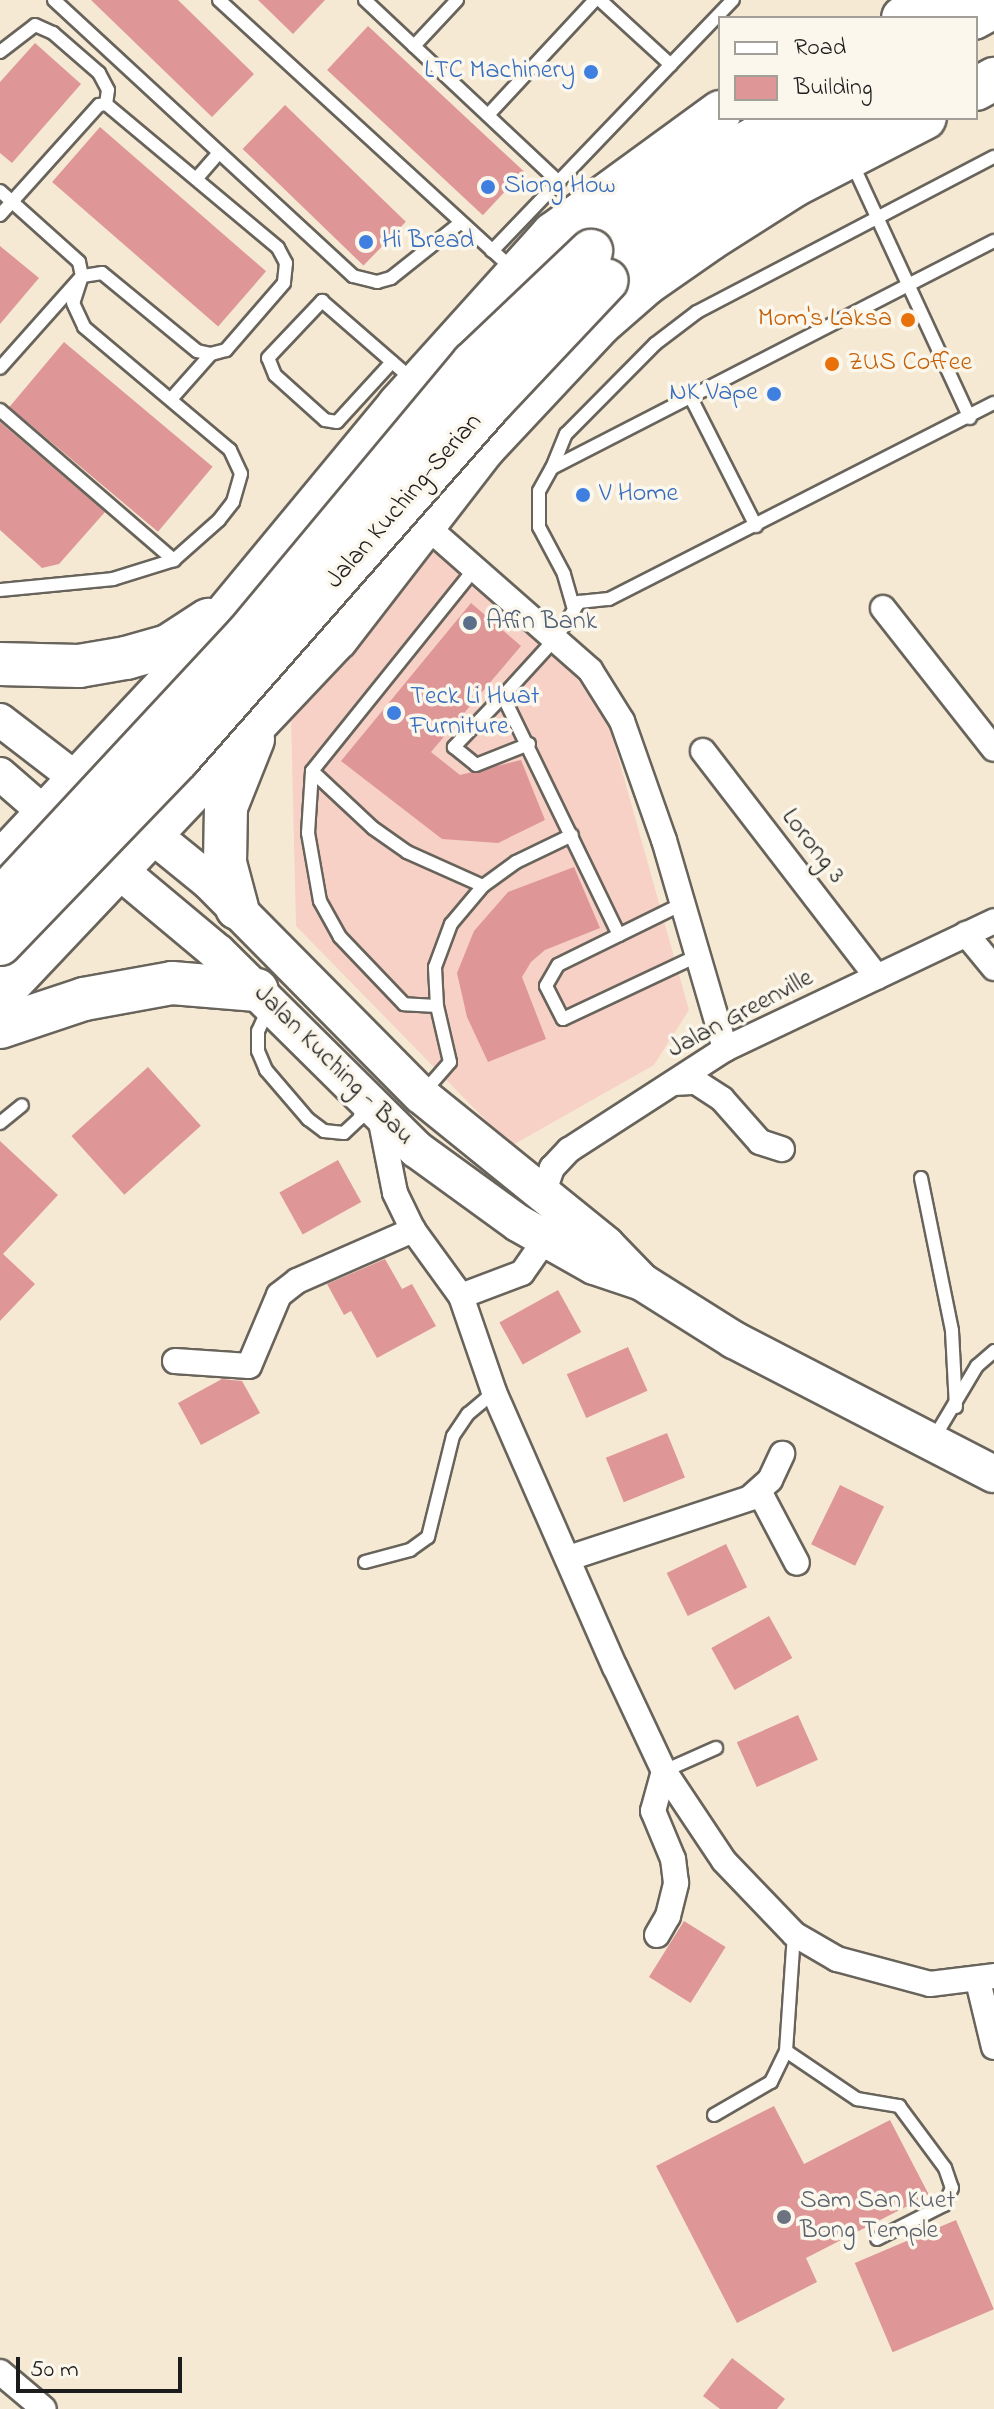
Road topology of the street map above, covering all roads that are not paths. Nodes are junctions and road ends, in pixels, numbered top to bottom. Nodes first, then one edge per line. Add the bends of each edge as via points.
1 (54, 0) edge
2 (219, 0) edge
3 (365, 0) edge
4 (457, 0) edge
5 (597, 0) edge
6 (733, 0) edge
7 (943, 0) edge
8 (907, 16) edge
9 (414, 46) junction
10 (0, 52) edge
11 (671, 65) junction
12 (106, 104) junction
13 (718, 113) edge
14 (488, 115) junction
15 (786, 120) edge
16 (854, 120) edge
17 (921, 120) edge
18 (219, 153) junction
19 (994, 157) edge
20 (850, 159) junction
21 (197, 178) junction
22 (559, 182) junction
23 (0, 191) edge
24 (13, 201) junction
25 (0, 215) edge
26 (880, 216) junction
27 (459, 224) junction
28 (994, 241) edge
29 (505, 262) junction
30 (599, 265) junction
31 (82, 276) junction
32 (908, 285) junction
33 (211, 354) junction
34 (0, 368) edge
35 (405, 373) junction
36 (690, 396) junction
37 (172, 398) junction
38 (994, 403) edge
39 (0, 410) edge
40 (970, 418) junction
41 (552, 468) junction
42 (425, 525) junction
43 (756, 526) junction
44 (174, 560) junction
45 (475, 568) junction
46 (0, 590) edge
47 (244, 593) junction
48 (573, 606) junction
49 (883, 608) dead end
50 (556, 638) junction
51 (0, 664) edge
52 (503, 696) junction
53 (261, 719) junction
54 (0, 720) edge
55 (529, 744) junction
56 (994, 749) edge
57 (703, 751) dead end
58 (312, 771) junction
59 (0, 774) edge
60 (78, 780) junction
61 (46, 814) junction
62 (153, 833) junction
63 (572, 835) junction
64 (0, 863) edge
65 (119, 868) junction
66 (483, 886) junction
67 (0, 900) edge
68 (682, 904) junction
69 (237, 908) junction
70 (994, 921) edge
71 (966, 934) junction
72 (619, 935) junction
73 (0, 944) edge
74 (697, 956) junction
75 (994, 968) edge
76 (877, 977) junction
77 (0, 994) edge
78 (265, 998) junction
79 (437, 1006) junction
80 (0, 1027) edge
81 (725, 1049) junction
82 (674, 1083) junction
83 (421, 1095) junction
84 (22, 1105) dead end
85 (372, 1109) junction
86 (0, 1123) edge
87 (782, 1149) dead end
88 (921, 1178) dead end
89 (543, 1194) junction
90 (413, 1230) junction
91 (545, 1240) junction
92 (642, 1282) junction
93 (461, 1296) junction
94 (994, 1351) edge
95 (175, 1361) dead end
96 (494, 1392) junction
97 (956, 1407) junction
98 (932, 1440) junction
99 (782, 1454) dead end
100 (994, 1474) edge
101 (759, 1491) junction
102 (569, 1558) junction
103 (365, 1562) dead end
104 (797, 1563) dead end
105 (716, 1748) dead end
106 (664, 1771) junction
107 (794, 1934) junction
108 (657, 1935) dead end
109 (986, 1978) edge
110 (994, 2047) edge
111 (786, 2051) junction
112 (714, 2115) dead end
113 (877, 2239) dead end
114 (0, 2372) edge
115 (44, 2409) edge

1 - 18 lane
2 - 27 lane
3 - 9 lane
4 - 9 lane
5 - 11 lane
5 - 14 lane
6 - 11 lane
7 - 8 highway
9 - 14 lane
10 - 12 lane via 35,25 53,33 99,73 108,90
11 - 22 lane
12 - 21 lane
12 - 24 lane via 99,105
13 - 29 highway via 553,234
14 - 22 lane
15 - 30 highway, Jalan Kuching-Serian via 720,158
16 - 30 highway, Jalan Kuching-Serian
17 - 20 highway
18 - 21 lane
18 - 27 lane via 364,281 391,278
19 - 26 lane
20 - 26 lane
20 - 42 highway via 795,185 647,283 600,324 483,449
21 - 33 lane via 278,248 286,263 284,283 226,350
22 - 29 lane
23 - 24 lane
24 - 25 lane
24 - 31 lane via 79,262
26 - 32 lane
26 - 41 lane via 686,320 566,434
27 - 29 lane
28 - 32 lane
29 - 35 highway
30 - 67 highway, Jalan Kuching-Serian, bridge via 473,363 248,633
30 - 73 highway, Jalan Kuching-Serian, bridge via 490,404 179,758
31 - 33 lane via 102,273 197,351
31 - 34 lane
31 - 37 lane via 73,303 84,327
32 - 36 lane
32 - 40 lane
33 - 37 lane
35 - 35 lane via 322,301 268,358 275,375 325,420 337,422
35 - 47 highway
36 - 41 lane
36 - 43 lane
37 - 44 lane via 230,450 241,474 233,502 219,520
38 - 40 lane
39 - 44 lane
40 - 43 lane
41 - 48 lane via 539,491 539,527 564,574
42 - 45 street
42 - 53 highway via 337,638
43 - 48 lane via 609,599
44 - 46 lane via 113,579
45 - 50 street
45 - 58 lane
47 - 51 highway via 168,646 79,666
47 - 60 highway
48 - 50 lane
49 - 56 street
50 - 52 lane
50 - 68 street via 590,670 622,721
52 - 55 lane
52 - 55 lane via 454,747 476,765
53 - 62 highway
53 - 69 highway via 226,807 225,863
54 - 60 main road
55 - 63 lane
57 - 76 street, Lorong 3
58 - 66 lane via 407,852
58 - 79 lane via 308,833 320,901 340,937 404,1004
59 - 61 main road
60 - 61 highway
60 - 62 main road, Jalan Kuching - Bau
61 - 64 highway
61 - 65 main road, Jalan Kuching - Bau
62 - 65 highway
62 - 69 main road, Jalan Kuching - Bau
63 - 66 lane via 516,862
63 - 72 lane
65 - 77 highway
65 - 78 main road, Jalan Kuching - Bau
66 - 79 lane via 451,924 435,967
68 - 72 lane
68 - 74 street
69 - 83 main road, Jalan Kuching - Bau
70 - 71 street, Jalan Greenville
71 - 75 street
71 - 76 street, Jalan Greenville
72 - 74 lane via 550,974 546,986 559,1018
74 - 81 street
76 - 81 street, Jalan Greenville
78 - 80 highway via 172,983 84,999
78 - 85 main road, Jalan Kuching - Bau
78 - 85 lane via 258,1051 266,1070 308,1119 324,1131 344,1133
79 - 83 lane via 450,1062
81 - 82 street, Jalan Greenville
82 - 87 street via 696,1082 722,1099 760,1142
82 - 89 street, Jalan Greenville via 569,1150 552,1168
83 - 89 main road, Jalan Kuching - Bau
84 - 86 lane
85 - 90 street via 384,1157
85 - 91 main road, Jalan Kuching - Bau via 450,1175
88 - 97 lane via 952,1331
89 - 92 main road, Jalan Kuching - Bau
90 - 93 street
90 - 95 street via 297,1281 279,1295 249,1366
91 - 92 main road, Jalan Kuching - Bau via 594,1266
91 - 93 street via 522,1273
92 - 98 main road, Jalan Kuching - Bau via 734,1340
93 - 96 street
94 - 97 lane via 977,1366
96 - 102 street
96 - 103 lane via 468,1414 453,1436 428,1537 410,1550
97 - 98 lane
98 - 100 main road, Jalan Kuching - Bau
99 - 101 street
101 - 102 street via 732,1505
101 - 104 street
102 - 106 street
105 - 106 lane
106 - 107 street via 724,1861
106 - 108 street via 653,1811 673,1859 676,1883
107 - 109 street via 837,1959 887,1976 930,1984
107 - 111 lane
109 - 110 street
111 - 112 lane via 771,2082
111 - 113 lane via 857,2099 899,2106 945,2168 952,2188 944,2205
114 - 115 street

